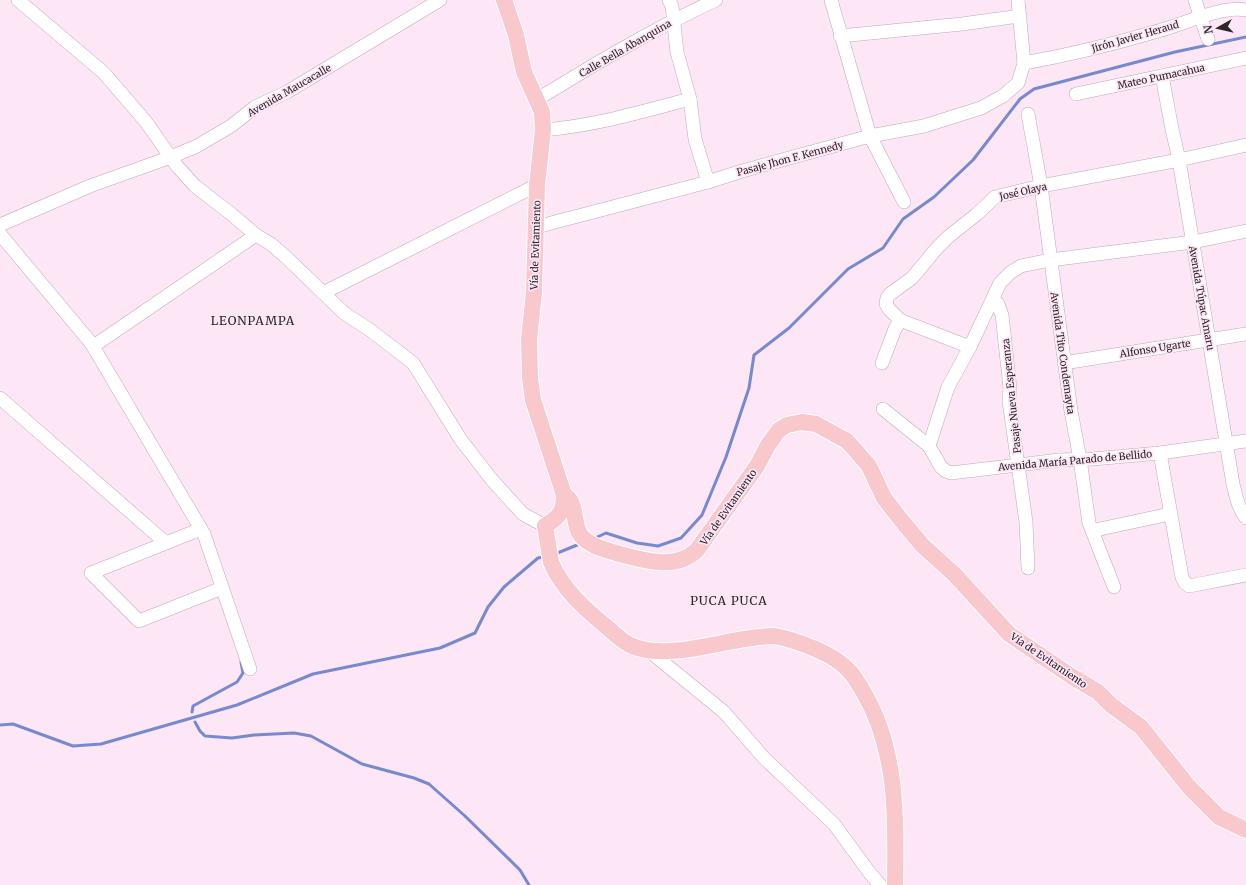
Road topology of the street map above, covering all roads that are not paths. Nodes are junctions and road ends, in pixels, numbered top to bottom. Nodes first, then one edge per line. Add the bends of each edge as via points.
1 (18, 0) edge
2 (440, 0) edge
3 (504, 0) edge
4 (669, 0) edge
5 (716, 0) edge
6 (831, 0) edge
7 (1018, 0) edge
8 (1195, 0) edge
9 (1246, 10) edge
10 (1020, 16) junction
11 (1201, 17) junction
12 (674, 19) junction
13 (840, 36) junction
14 (1208, 39) dead end
15 (1246, 58) edge
16 (1024, 63) junction
17 (1162, 76) junction
18 (1076, 94) dead end
19 (690, 99) junction
20 (536, 100) junction
21 (1028, 114) dead end
22 (543, 130) junction
23 (870, 136) junction
24 (1246, 145) edge
25 (171, 157) junction
26 (1179, 160) junction
27 (708, 182) junction
28 (537, 185) junction
29 (1041, 186) junction
30 (904, 202) dead end
31 (0, 225) edge
32 (536, 227) junction
33 (1246, 232) edge
34 (0, 234) edge
35 (256, 235) junction
36 (1192, 242) junction
37 (1050, 260) junction
38 (323, 293) junction
39 (993, 300) junction
40 (900, 320) junction
41 (1246, 334) edge
42 (1209, 340) junction
43 (91, 343) junction
44 (970, 347) junction
45 (882, 362) dead end
46 (1064, 363) junction
47 (0, 398) edge
48 (883, 409) dead end
49 (1246, 441) edge
50 (1225, 444) junction
51 (929, 446) junction
52 (1160, 453) junction
53 (1080, 459) junction
54 (1018, 464) junction
55 (564, 495) junction
56 (1170, 514) junction
57 (1246, 518) edge
58 (545, 526) junction
59 (201, 529) junction
60 (1093, 532) junction
61 (166, 543) junction
62 (1028, 568) dead end
63 (1246, 575) edge
64 (1114, 587) dead end
65 (222, 588) junction
66 (648, 650) junction
67 (250, 669) dead end
68 (1246, 830) edge
69 (880, 885) edge
70 (895, 885) edge

1 - 25 street via 104,73 146,122
2 - 25 street, Avenida Maucacalle via 255,108 204,142
3 - 20 main road, Vía de Evitamiento via 516,34 524,72
4 - 12 street
5 - 12 street, Calle Bella Abanquina
6 - 13 street
7 - 10 street
8 - 11 street
9 - 11 street, Jirón Javier Heraud via 1233,9
10 - 13 street
10 - 16 street
11 - 14 street
11 - 16 street, Jirón Javier Heraud via 1064,56
12 - 19 street via 676,52
12 - 20 street, Calle Bella Abanquina
13 - 23 street
15 - 17 street, Mateo Pumacahua
16 - 23 street, Pasaje Jhon F. Kennedy via 1018,83 1003,96 981,108 924,126
17 - 18 street, Mateo Pumacahua
17 - 26 street, Avenida Túpac Amaru
19 - 22 street via 570,127
19 - 27 street via 695,139
20 - 22 main road, Vía de Evitamiento via 542,112
21 - 29 street, Avenida Tito Condemayta
22 - 28 main road, Vía de Evitamiento
23 - 27 street, Pasaje Jhon F. Kennedy
23 - 30 street
24 - 26 street, José Olaya
25 - 31 street, Avenida Maucacalle via 90,186
25 - 35 street via 195,186
26 - 29 street, José Olaya
26 - 36 street, Avenida Túpac Amaru
27 - 32 street, Pasaje Jhon F. Kennedy
28 - 32 main road, Vía de Evitamiento
28 - 38 street
29 - 37 street, Avenida Tito Condemayta
29 - 40 street, José Olaya via 995,197 948,237 912,278 887,298 888,309
32 - 55 main road, Vía de Evitamiento via 530,383 533,400
33 - 36 street
34 - 43 street
35 - 38 street via 286,258
35 - 43 street via 98,343
36 - 37 street
36 - 42 street, Avenida Túpac Amaru
37 - 39 street via 1021,266 1011,272 1000,284
37 - 46 street, Avenida Tito Condemayta
38 - 58 street via 344,313 413,363 461,440 488,475 523,514
39 - 44 street
39 - 54 street, Pasaje Nueva Esperanza via 998,304 1002,315 1009,400
40 - 44 street
40 - 45 street
41 - 42 street, Alfonso Ugarte
42 - 46 street, Alfonso Ugarte
42 - 50 street, Avenida Túpac Amaru
43 - 59 street
44 - 51 street via 948,387
46 - 53 street, Avenida Tito Condemayta
47 - 61 street
48 - 51 street, Avenida María Parado de Bellido
49 - 50 street, Avenida María Parado de Bellido
50 - 52 street, Avenida María Parado de Bellido
50 - 57 street, Avenida Túpac Amaru via 1237,500
51 - 54 street, Avenida María Parado de Bellido via 941,467 951,473
52 - 53 street, Avenida María Parado de Bellido
52 - 56 street
53 - 54 street, Avenida María Parado de Bellido
53 - 60 street, Avenida Tito Condemayta via 1089,522
54 - 62 street, Pasaje Nueva Esperanza via 1026,522
55 - 58 main road via 564,505 558,518
55 - 68 main road, Vía de Evitamiento via 569,498 576,527 586,541 632,558 657,562 682,560 697,550 757,466 779,430 802,422 816,424 847,441 869,466 884,498 922,545 955,575 1009,634 1098,692 1141,727 1189,787 1219,817
56 - 60 street
56 - 63 street via 1185,583 1189,586
58 - 66 main road via 551,562 563,584 580,603 622,640 637,648
59 - 61 street
59 - 65 street
60 - 64 street, Avenida Tito Condemayta
61 - 65 street via 90,573 138,621
65 - 67 street
66 - 69 street via 724,712 764,758 834,824
66 - 70 main road via 675,650 773,636 818,650 844,666 852,674 869,702 884,741 894,797

